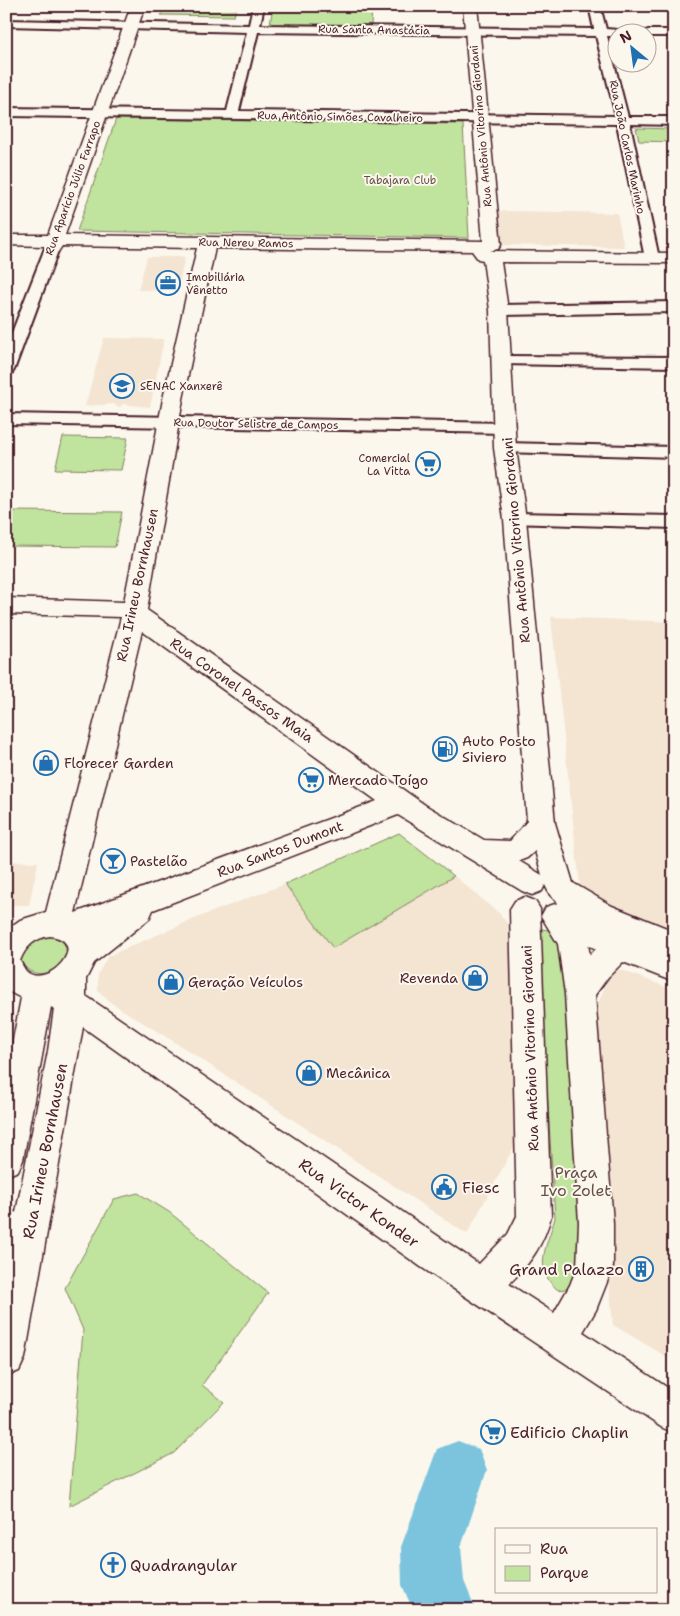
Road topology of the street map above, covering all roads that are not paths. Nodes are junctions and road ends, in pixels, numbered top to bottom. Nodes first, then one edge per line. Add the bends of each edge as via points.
1 (138, 6) edge
2 (259, 6) edge
3 (470, 6) edge
4 (594, 6) edge
5 (9, 25) edge
6 (131, 27) junction
7 (252, 28) junction
8 (472, 32) junction
9 (601, 32) junction
10 (608, 32) edge
11 (658, 33) edge
12 (674, 34) edge
13 (6, 112) edge
14 (100, 114) junction
15 (232, 116) junction
16 (480, 119) junction
17 (623, 121) junction
18 (674, 121) edge
19 (6, 240) edge
20 (53, 244) junction
21 (206, 247) junction
22 (6, 248) edge
23 (674, 250) edge
24 (492, 251) junction
25 (650, 254) junction
26 (674, 258) edge
27 (674, 306) edge
28 (499, 310) junction
29 (502, 361) junction
30 (674, 362) edge
31 (6, 370) edge
32 (6, 418) edge
33 (169, 422) junction
34 (505, 438) junction
35 (674, 452) edge
36 (515, 519) junction
37 (674, 522) edge
38 (6, 606) edge
39 (134, 613) junction
40 (400, 803) junction
41 (541, 823) junction
42 (469, 845) junction
43 (160, 895) junction
44 (544, 898) junction
45 (41, 926) edge
46 (674, 944) edge
47 (620, 948) junction
48 (674, 960) edge
49 (7, 966) edge
50 (674, 969) edge
51 (60, 982) junction
52 (580, 994) junction
53 (119, 1035) junction
54 (64, 1051) junction
55 (21, 1083) junction
56 (57, 1086) junction
57 (6, 1160) edge
58 (18, 1226) edge
59 (15, 1263) edge
60 (481, 1286) junction
61 (560, 1338) junction
62 (6, 1358) edge
63 (674, 1414) edge

1 - 6 street, Rua Aparício Júlio Farrapo
2 - 7 street
3 - 8 street, Rua Antônio Vitorino Giordani
4 - 9 street, Rua João Carlos Marinho
5 - 6 street, Rua Santa Anastácia
6 - 7 street, Rua Santa Anastácia
6 - 14 street, Rua Aparício Júlio Farrapo
7 - 8 street, Rua Santa Anastácia
7 - 15 street
8 - 9 street, Rua Santa Anastácia
8 - 16 street, Rua Antônio Vitorino Giordani
9 - 10 street, Rua Santa Anastácia
9 - 17 street, Rua João Carlos Marinho
11 - 12 street
13 - 14 street, Rua Antônio Simões Cavalheiro
14 - 15 street, Rua Antônio Simões Cavalheiro
14 - 20 street, Rua Aparício Júlio Farrapo
15 - 16 street, Rua Antônio Simões Cavalheiro
16 - 17 street, Rua Antônio Simões Cavalheiro
16 - 24 street, Rua Antônio Vitorino Giordani
17 - 18 street, Rua Antônio Simões Cavalheiro
17 - 25 street, Rua João Carlos Marinho
19 - 20 street, Rua Nereu Ramos
20 - 21 street, Rua Nereu Ramos
20 - 22 street, Rua Nereu Ramos
20 - 31 street, Rua Aparício Júlio Farrapo
21 - 24 street, Rua Nereu Ramos
21 - 33 street, Rua Irineu Bornhausen
23 - 25 street, Rua Nereu Ramos
24 - 25 street, Rua Nereu Ramos
24 - 28 street, Rua Antônio Vitorino Giordani
25 - 26 street, Rua Nereu Ramos
27 - 28 street
28 - 29 street, Rua Antônio Vitorino Giordani
29 - 30 street
29 - 34 street, Rua Antônio Vitorino Giordani
32 - 33 street, Rua Doutor Selistre de Campos
33 - 34 street, Rua Doutor Selistre de Campos
33 - 39 street, Rua Irineu Bornhausen
34 - 35 street, Rua Doutor Selistre de Campos
34 - 36 street, Rua Antônio Vitorino Giordani
36 - 37 street
36 - 41 street, Rua Antônio Vitorino Giordani
38 - 39 street, Rua Coronel Passos Maia via 120,609
39 - 40 street, Rua Coronel Passos Maia
39 - 45 street, Rua Irineu Bornhausen
40 - 42 street, Rua Coronel Passos Maia
40 - 43 street, Rua Santos Dumont
41 - 42 street via 524,848 511,852
41 - 44 street, Rua Antônio Vitorino Giordani
42 - 44 street, Rua Coronel Passos Maia
43 - 45 street, Rua Santos Dumont
43 - 51 street
44 - 46 street, Rua Coronel Passos Maia via 602,914
44 - 47 street, Rua Coronel Passos Maia
44 - 52 street, Rua Antônio Vitorino Giordani via 568,931 573,944
44 - 60 street, Rua Antônio Vitorino Giordani via 534,1216 531,1230 522,1244
45 - 49 street via 22,933 13,941 8,951
45 - 51 street via 77,935 82,944
47 - 48 street
47 - 50 street, Rua Coronel Passos Maia
47 - 52 street via 594,970
49 - 51 street via 15,980 25,985
51 - 53 street, Rua Victor Konder
51 - 54 street, Rua Irineu Bornhausen
51 - 55 street via 34,1018
52 - 61 street, Rua Antônio Vitorino Giordani via 596,1223 595,1267 583,1297
53 - 54 street via 86,1037
53 - 60 street, Rua Victor Konder
54 - 56 street, Rua Irineu Bornhausen
55 - 56 street
55 - 57 street
56 - 58 street, Rua Irineu Bornhausen
58 - 59 street, Rua Irineu Bornhausen
59 - 62 street, Rua Irineu Bornhausen
60 - 61 street, Rua Victor Konder
61 - 63 street, Rua Victor Konder

